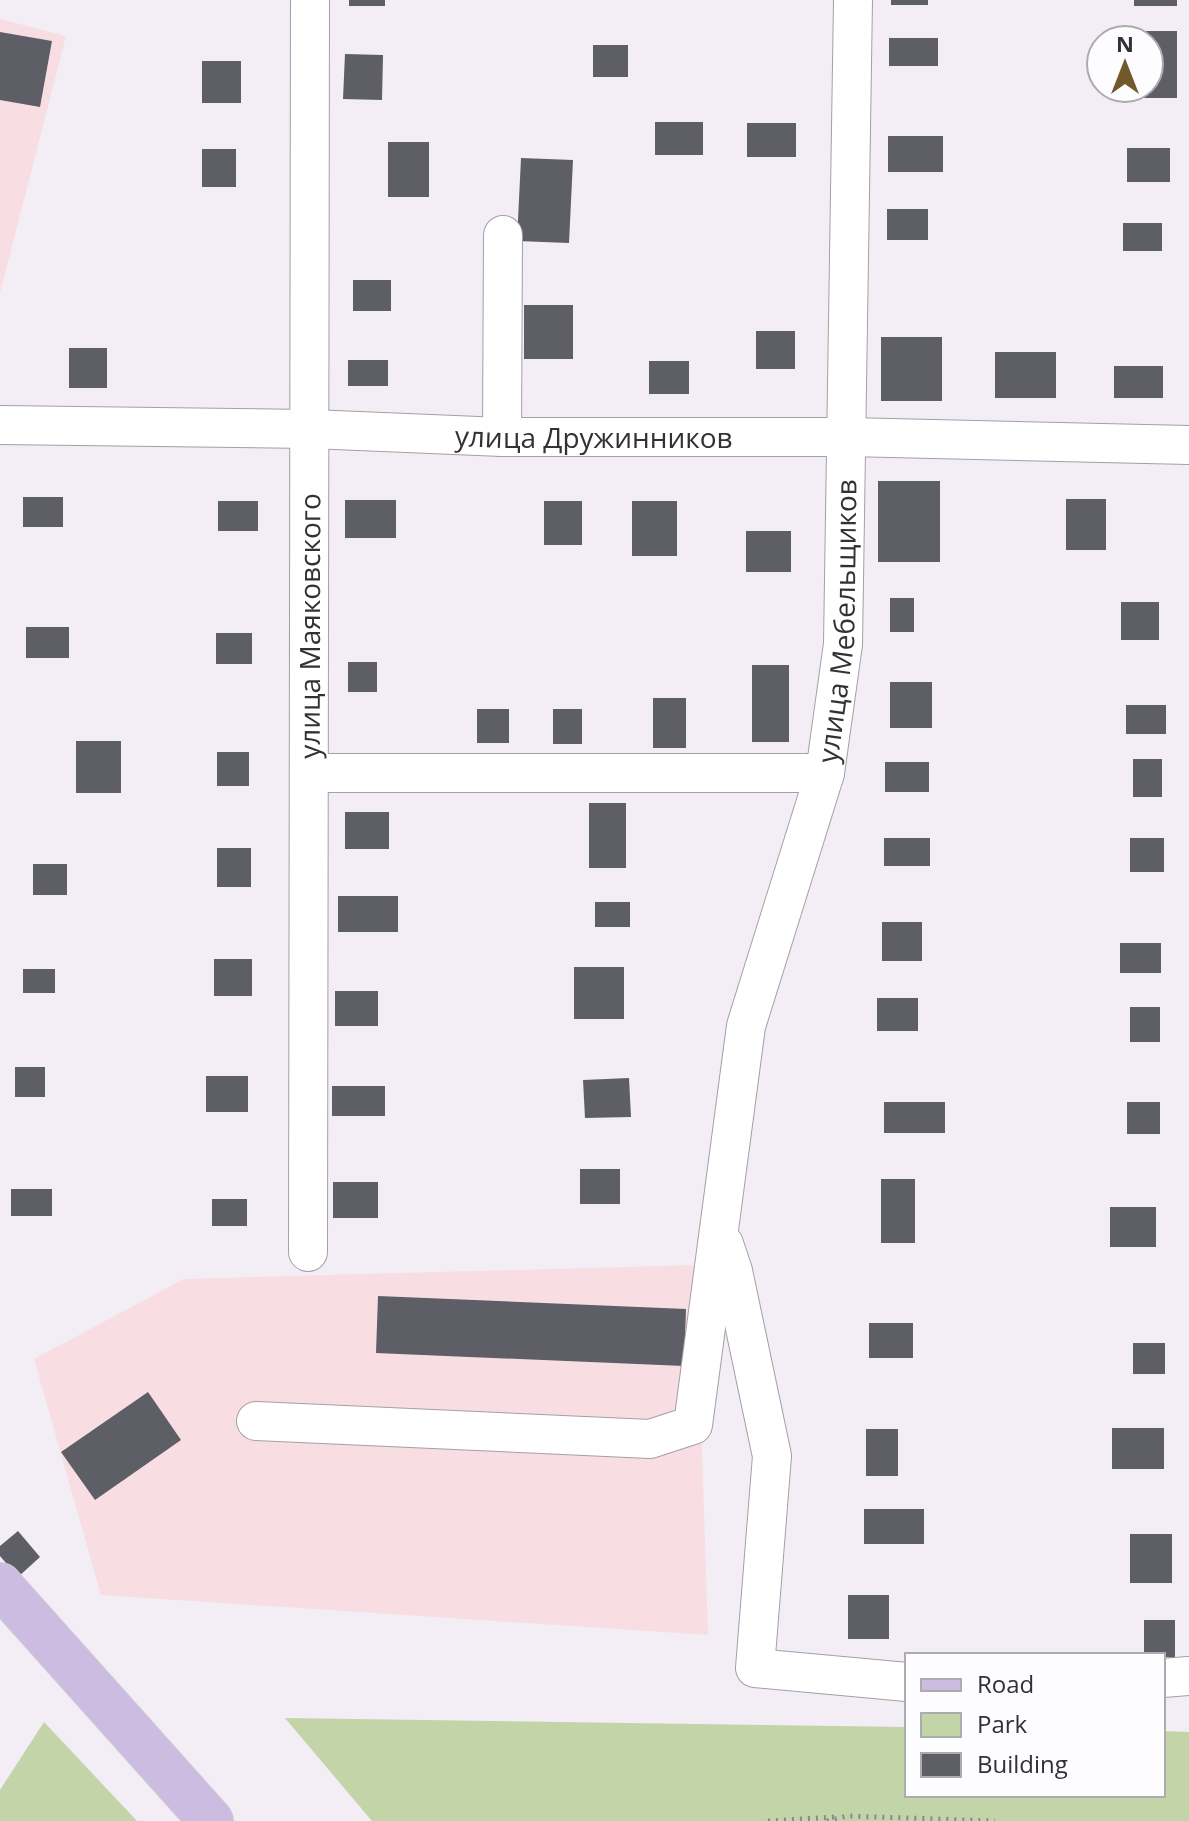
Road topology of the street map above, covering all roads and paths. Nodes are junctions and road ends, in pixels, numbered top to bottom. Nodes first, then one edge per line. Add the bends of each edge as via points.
1 (310, 0) edge
2 (853, 0) edge
3 (503, 235) dead end
4 (0, 425) edge
5 (311, 429) junction
6 (502, 437) junction
7 (848, 437) junction
8 (1189, 445) edge
9 (309, 773) junction
10 (825, 773) junction
11 (719, 1230) junction
12 (308, 1252) dead end
13 (256, 1421) dead end
14 (0, 1585) edge
15 (1189, 1676) edge
16 (1165, 1678) edge
17 (905, 1682) edge
18 (847, 1816) junction
19 (211, 1821) edge
20 (768, 1821) edge
21 (827, 1821) edge
22 (995, 1821) edge

1 - 5 street, улица Маяковского
2 - 7 street, улица Мебельщиков
3 - 6 street
4 - 5 street, улица Дружинников
5 - 6 street, улица Дружинников
5 - 9 street, улица Маяковского
6 - 7 street, улица Дружинников
7 - 8 street, улица Дружинников
7 - 10 street, улица Мебельщиков via 843,644
9 - 10 street
9 - 12 street, улица Маяковского
10 - 11 street, улица Мебельщиков via 746,1026
11 - 13 street, улица Мебельщиков via 693,1425 650,1439
11 - 17 street via 733,1271 772,1456 755,1668
14 - 19 main road
15 - 16 street
18 - 20 path
18 - 21 path
18 - 22 path

